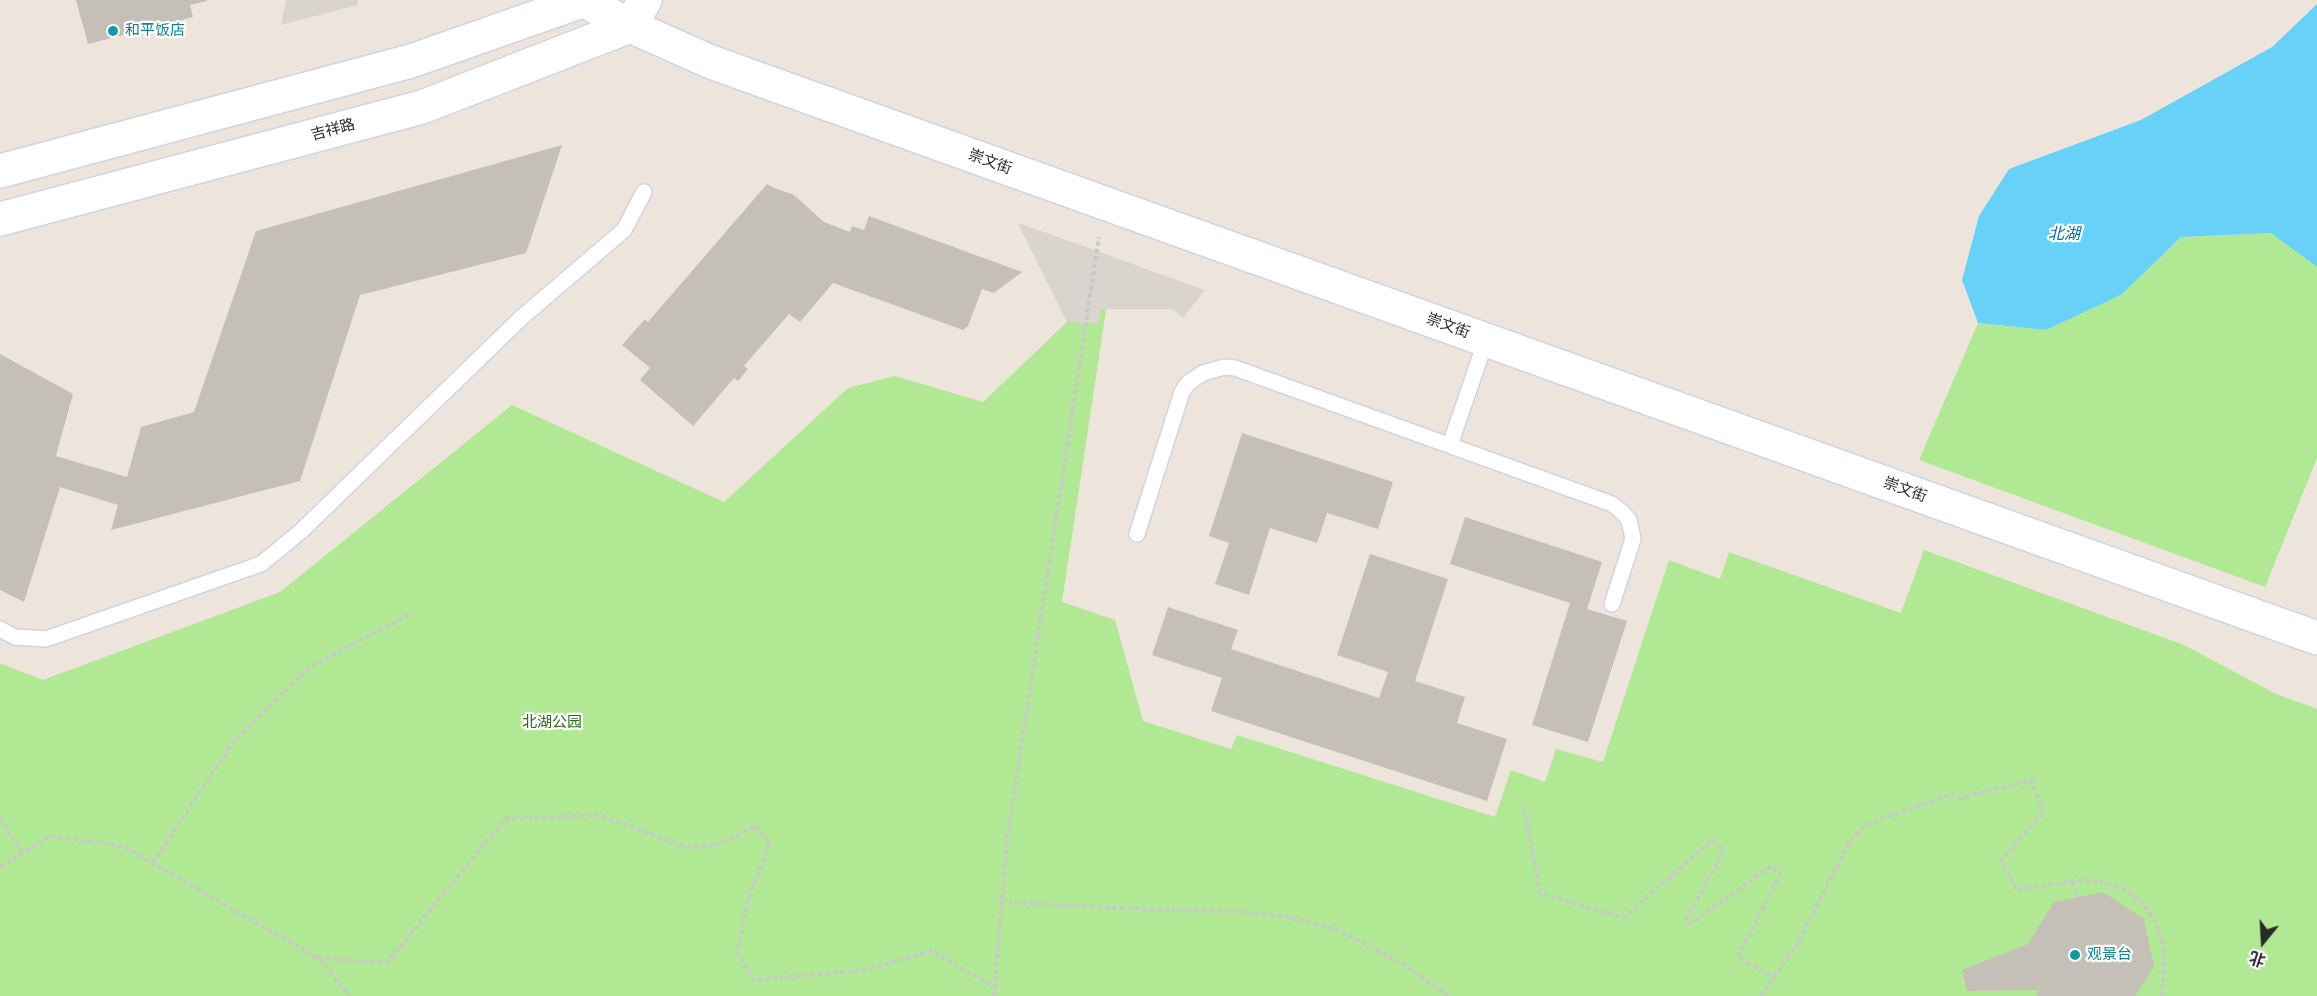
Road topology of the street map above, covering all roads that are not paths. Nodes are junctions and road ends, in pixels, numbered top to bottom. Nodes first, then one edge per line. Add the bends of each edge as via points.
1 (584, 0) edge
2 (638, 13) edge
3 (0, 171) edge
4 (644, 192) dead end
5 (0, 219) edge
6 (1486, 340) junction
7 (1450, 445) junction
8 (1137, 534) dead end
9 (1612, 604) dead end
10 (0, 629) edge
11 (2317, 638) edge

1 - 2 street, 崇文街
1 - 3 street via 411,61
2 - 5 street, 吉祥路 via 422,107
2 - 6 street, 崇文街 via 711,62
4 - 10 lane via 624,230 521,318 300,532 261,564 46,639 15,637
6 - 7 lane
6 - 11 street, 崇文街
7 - 8 lane via 1235,368 1213,369 1196,377 1182,392
7 - 9 lane via 1601,499 1622,512 1629,520 1633,539

